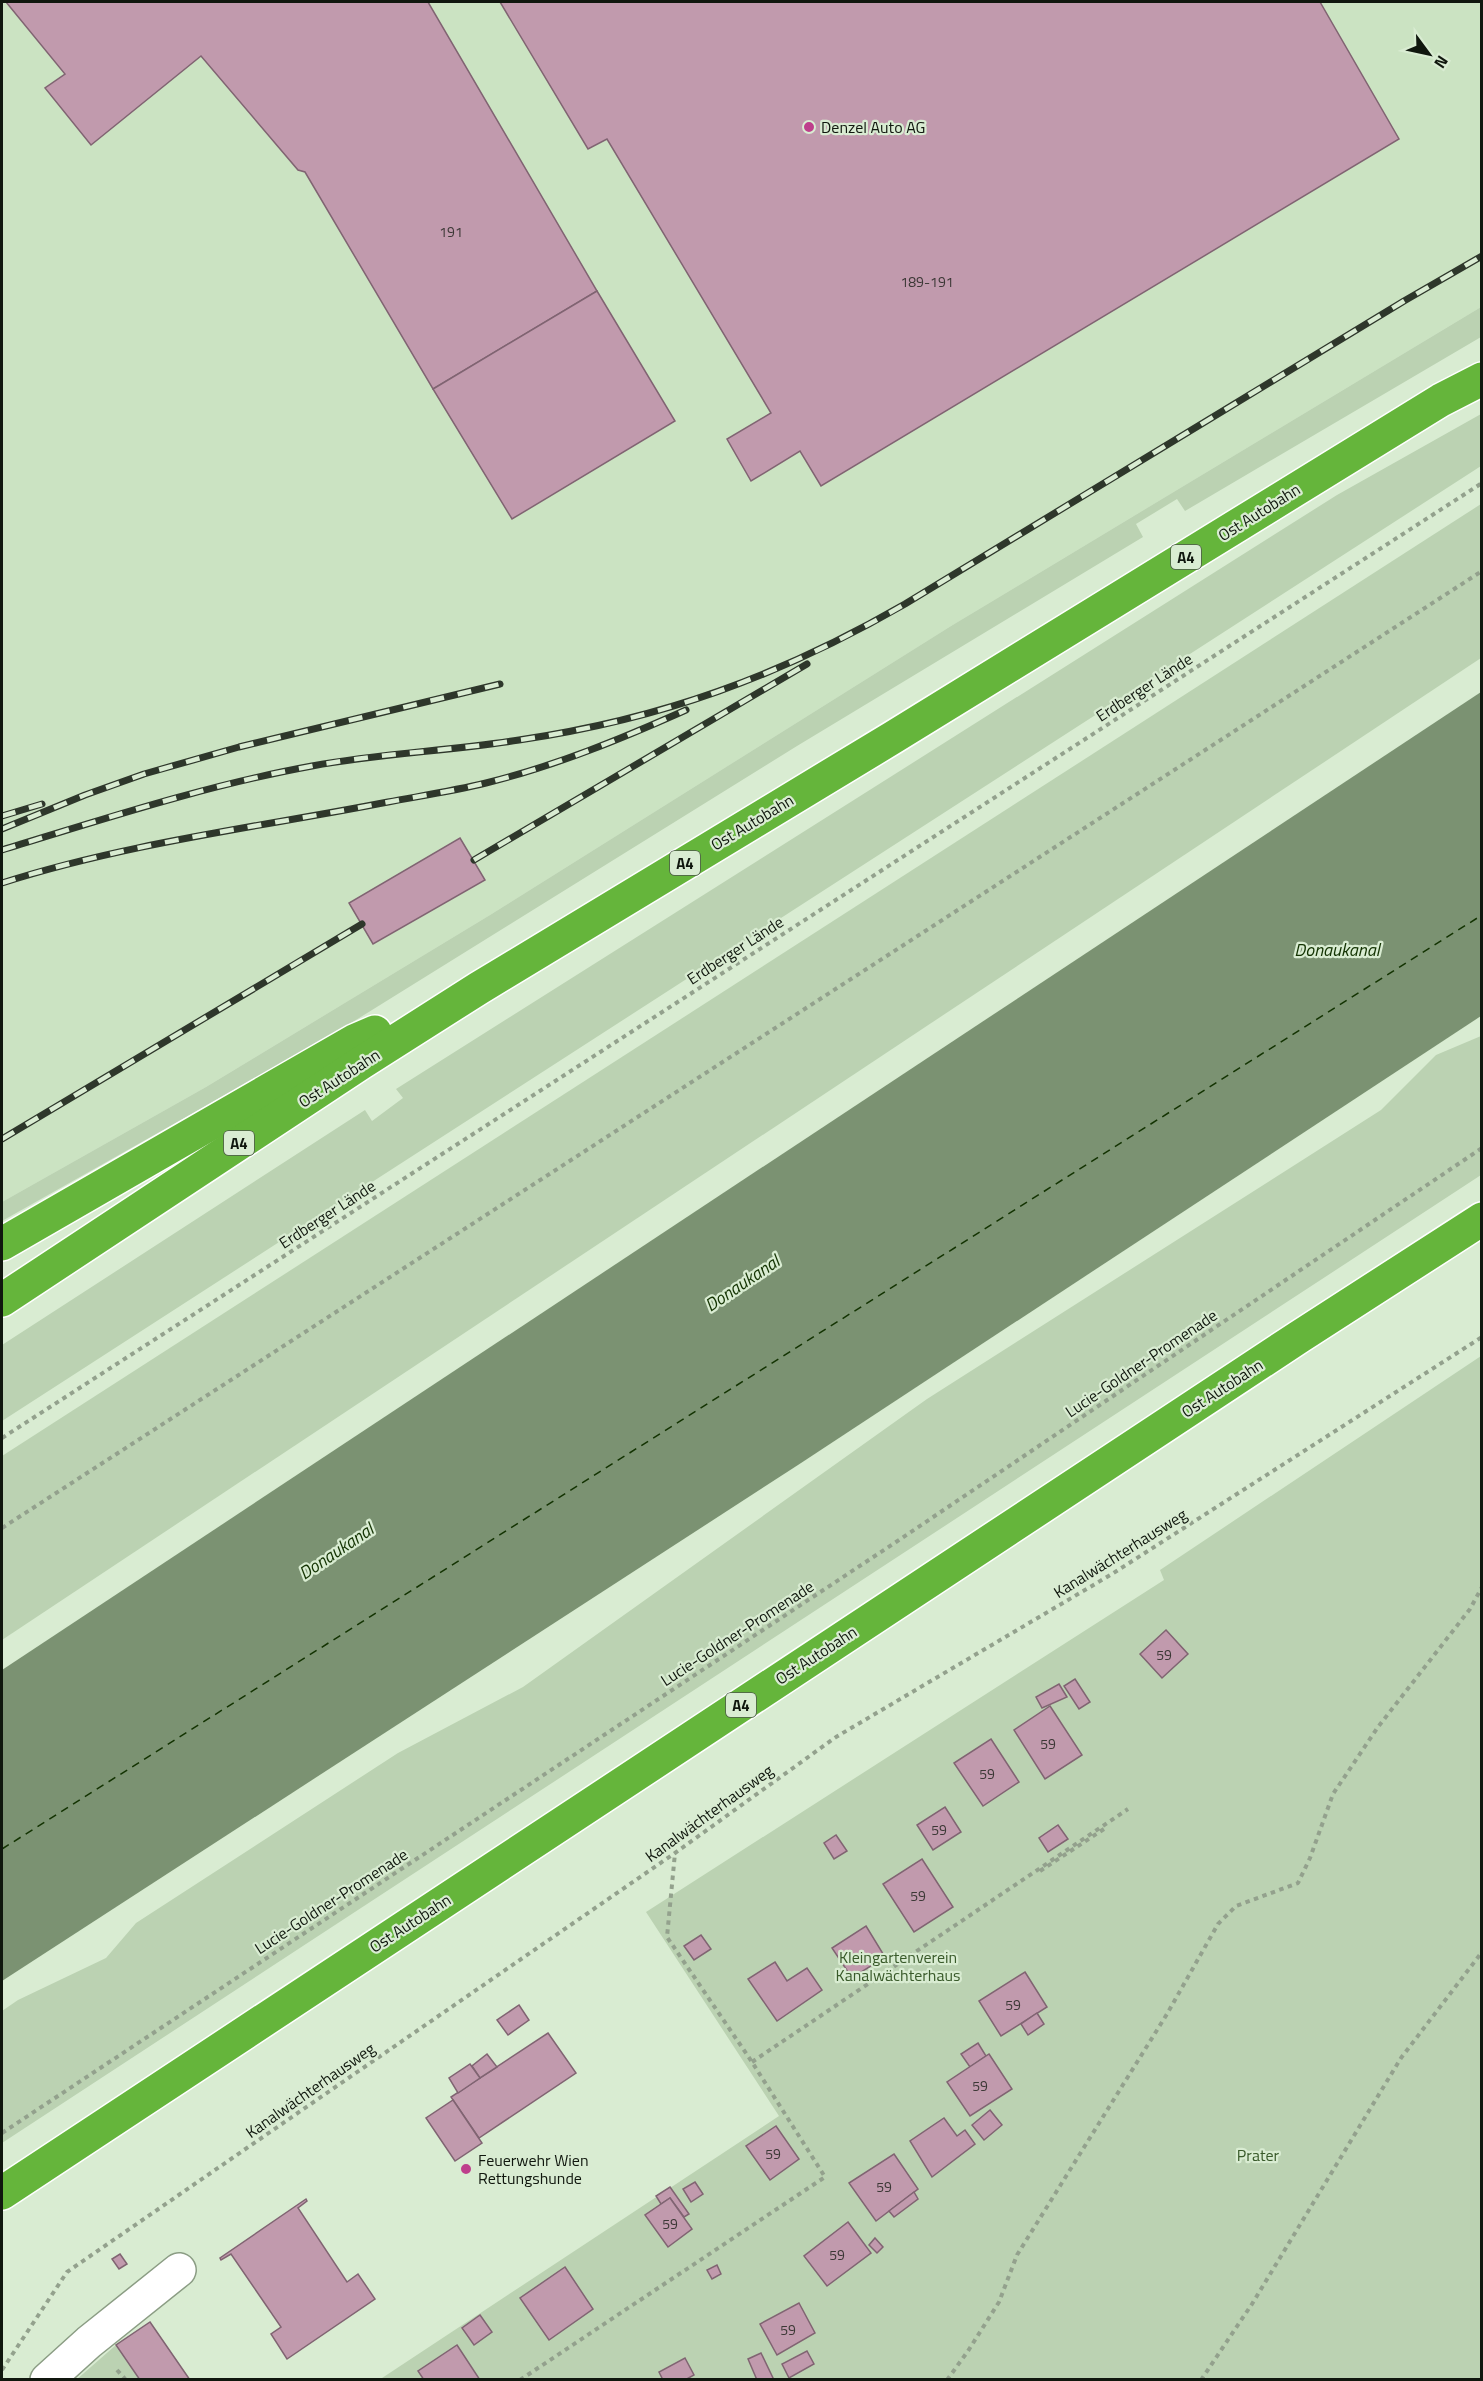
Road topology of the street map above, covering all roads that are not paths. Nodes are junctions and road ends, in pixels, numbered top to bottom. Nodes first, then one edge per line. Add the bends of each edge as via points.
1 (1482, 379) edge
2 (479, 988) junction
3 (1482, 1220) edge
4 (2, 1244) edge
5 (2, 1300) edge
6 (2, 2193) edge
7 (179, 2270) dead end
8 (47, 2379) edge

1 - 2 highway, Ost Autobahn / A4
2 - 4 highway via 354,1041
2 - 5 highway, Ost Autobahn / A4
3 - 6 highway, Ost Autobahn / A4
7 - 8 lane

